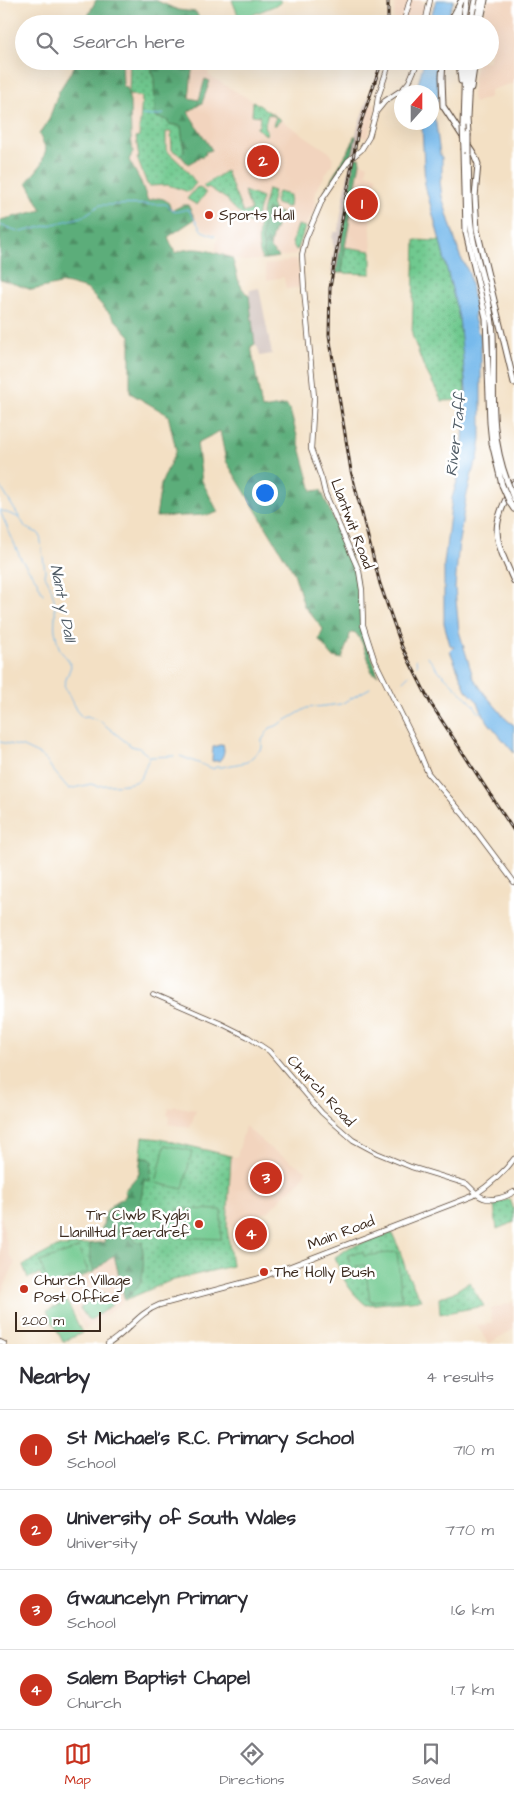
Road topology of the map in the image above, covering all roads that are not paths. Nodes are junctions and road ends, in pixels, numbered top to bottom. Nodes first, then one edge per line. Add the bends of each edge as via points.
1 (410, 0) edge
2 (430, 0) edge
3 (467, 0) edge
4 (475, 0) edge
5 (481, 0) edge
6 (485, 0) edge
7 (461, 1) edge
8 (476, 11) junction
9 (406, 15) edge
10 (427, 15) edge
11 (454, 15) edge
12 (459, 15) edge
13 (464, 15) edge
14 (474, 15) edge
15 (477, 15) edge
16 (481, 15) edge
17 (387, 70) edge
18 (414, 70) edge
19 (442, 70) edge
20 (461, 70) edge
21 (465, 70) edge
22 (469, 70) edge
23 (473, 70) edge
24 (378, 96) junction
25 (385, 101) junction
26 (376, 112) junction
27 (465, 118) junction
28 (466, 152) junction
29 (514, 383) edge
30 (514, 483) edge
31 (512, 501) edge
32 (514, 509) edge
33 (514, 581) edge
34 (514, 882) edge
35 (153, 994) dead end
36 (514, 1159) edge
37 (514, 1192) edge
38 (476, 1194) junction
39 (0, 1342) edge
40 (4, 1344) edge
41 (108, 1344) edge

1 - 9 main road
2 - 10 main road
3 - 13 main road
4 - 8 main road
5 - 8 main road
6 - 16 main road
7 - 11 main road
7 - 12 main road
8 - 14 main road
8 - 15 main road
17 - 24 main road, Llantwit Road
18 - 25 main road via 403,89
19 - 29 main road via 442,106 478,164 475,216
20 - 27 main road
21 - 27 main road
22 - 27 main road
23 - 27 main road
24 - 25 main road
24 - 26 main road, Llantwit Road
25 - 26 main road
26 - 34 main road, Llantwit Road via 369,137 361,150 348,161 323,198 303,250 314,397 311,449 325,493 359,571 363,625 379,670 428,773 464,814
27 - 28 main road, bridge
27 - 28 main road, bridge
28 - 31 main road, bridge via 472,232 493,334 495,436 504,483
30 - 33 main road via 498,517 496,534
31 - 32 main road
35 - 38 street, Church Road via 220,1023 269,1051 322,1113 353,1140 411,1167 467,1184
36 - 38 main road
37 - 38 main road via 485,1200
38 - 41 main road, Main Road via 257,1279 159,1304 145,1311
39 - 40 main road

